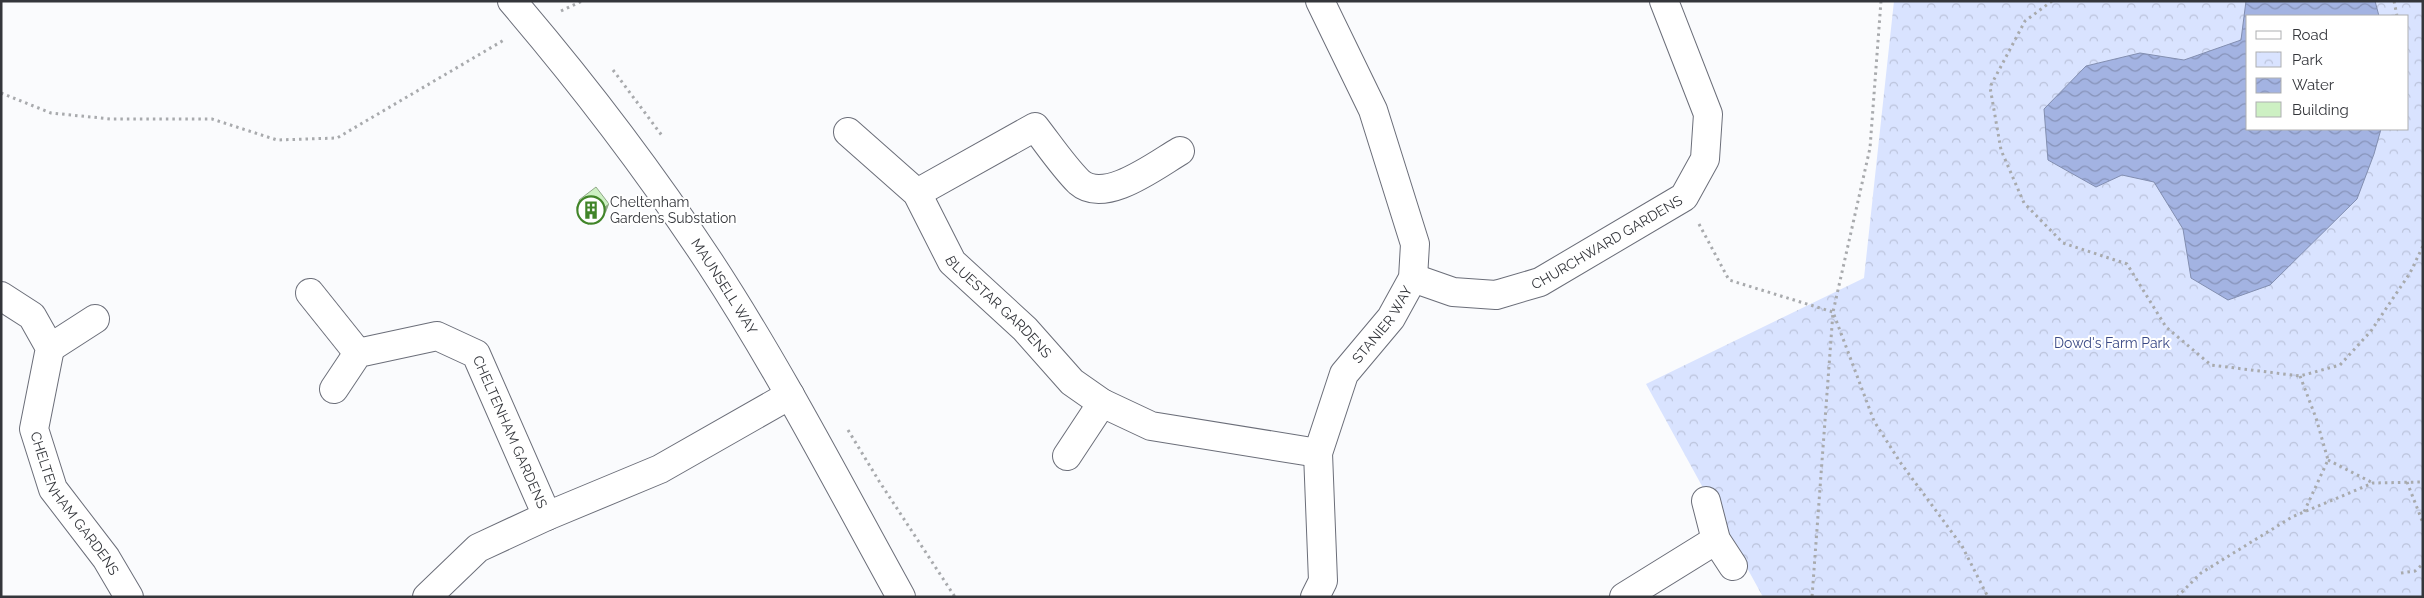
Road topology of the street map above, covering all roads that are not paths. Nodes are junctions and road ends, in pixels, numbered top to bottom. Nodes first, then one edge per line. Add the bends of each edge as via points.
1 (512, 1) edge
2 (1320, 1) edge
3 (1664, 1) edge
4 (848, 132) dead end
5 (1180, 151) dead end
6 (917, 193) junction
7 (1413, 278) junction
8 (310, 293) dead end
9 (1, 296) edge
10 (95, 319) dead end
11 (50, 348) junction
12 (358, 353) junction
13 (334, 389) dead end
14 (790, 395) junction
15 (1102, 403) junction
16 (1318, 453) junction
17 (1067, 456) dead end
18 (1706, 501) dead end
19 (547, 516) junction
20 (1716, 540) junction
21 (1733, 566) dead end
22 (129, 597) edge
23 (426, 597) edge
24 (901, 597) edge
25 (1315, 597) edge
26 (1624, 597) edge

1 - 14 street, MAUNSELL WAY via 621,136 710,263
2 - 7 street, STANIER WAY via 1373,110 1415,244
3 - 7 street, CHURCHWARD GARDENS via 1708,114 1706,159 1684,197 1540,282 1496,295 1453,292
4 - 6 street, BLUESTAR GARDENS
5 - 6 street via 1119,186 1097,190 1079,182 1035,127
6 - 15 street, BLUESTAR GARDENS via 952,262 1025,329 1072,382
7 - 16 street, STANIER WAY via 1391,318 1344,374
8 - 12 street
9 - 11 street via 32,316
10 - 11 street
11 - 22 street, CHELTENHAM GARDENS via 34,429 53,488 106,558
12 - 13 street
12 - 19 street, CHELTENHAM GARDENS via 437,336 476,354
14 - 19 street, CHELTENHAM GARDENS via 660,469
14 - 24 street, MAUNSELL WAY
15 - 16 street, BLUESTAR GARDENS via 1151,426
15 - 17 street
16 - 25 street, STANIER WAY via 1323,581
18 - 20 street
19 - 23 street, CHELTENHAM GARDENS via 478,548
20 - 21 street
20 - 26 street

